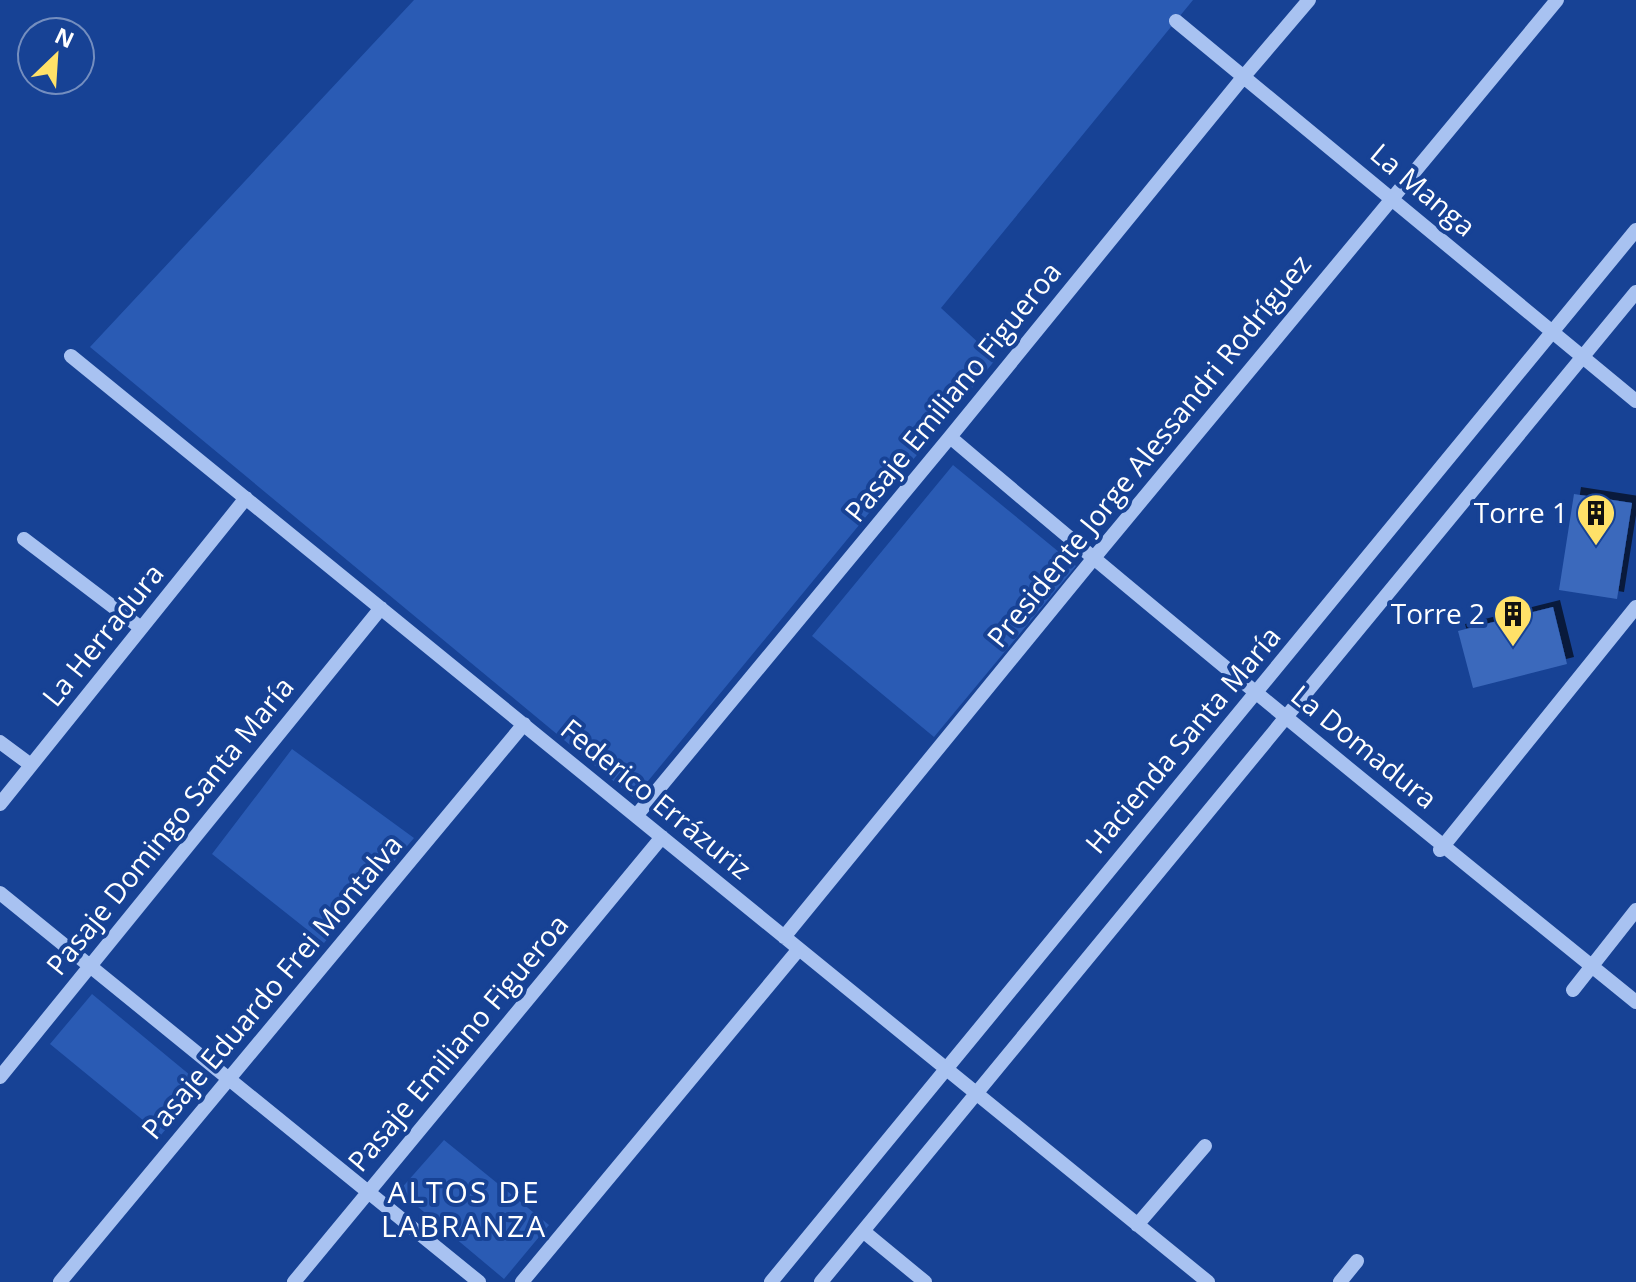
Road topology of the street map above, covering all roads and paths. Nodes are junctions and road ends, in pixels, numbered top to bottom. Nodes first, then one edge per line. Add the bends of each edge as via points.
1 (1309, 0) edge
2 (1557, 0) edge
3 (1176, 21) dead end
4 (1245, 75) junction
5 (1391, 198) junction
6 (1636, 230) edge
7 (1636, 292) edge
8 (1553, 332) junction
9 (71, 356) dead end
10 (1583, 357) junction
11 (1636, 401) edge
12 (950, 437) junction
13 (246, 498) junction
14 (24, 539) dead end
15 (1093, 559) junction
16 (1636, 607) edge
17 (381, 608) junction
18 (141, 628) junction
19 (1256, 693) junction
20 (1286, 717) junction
21 (524, 724) junction
22 (0, 742) edge
23 (31, 765) junction
24 (0, 804) edge
25 (636, 816) junction
26 (662, 837) junction
27 (1442, 848) junction
28 (0, 893) edge
29 (1636, 910) edge
30 (784, 937) junction
31 (799, 949) junction
32 (1592, 966) junction
33 (90, 967) junction
34 (1573, 990) dead end
35 (1636, 1002) edge
36 (946, 1069) junction
37 (0, 1077) edge
38 (229, 1079) junction
39 (976, 1093) junction
40 (1205, 1146) dead end
41 (368, 1192) junction
42 (1137, 1225) junction
43 (863, 1231) junction
44 (1357, 1261) dead end
45 (60, 1282) edge
46 (294, 1282) edge
47 (479, 1282) edge
48 (522, 1282) edge
49 (771, 1282) edge
50 (821, 1282) edge
51 (925, 1282) edge
52 (1208, 1282) edge
53 (1340, 1282) edge

1 - 4 street, Pasaje Emiliano Figueroa
2 - 5 street, Presidente Jorge Alessandri Rodríguez
3 - 4 street, La Manga
4 - 5 street, La Manga
4 - 12 street, Pasaje Emiliano Figueroa
5 - 8 street, La Manga
5 - 15 street, Presidente Jorge Alessandri Rodríguez
6 - 8 street, Hacienda Santa María
7 - 10 street
8 - 10 street, La Manga
8 - 19 street, Hacienda Santa María
9 - 13 street, Federico Errázuriz
10 - 11 street, La Manga
10 - 20 street
12 - 15 street, La Domadura
12 - 25 street, Pasaje Emiliano Figueroa
13 - 17 street, Federico Errázuriz
13 - 18 street, La Herradura
14 - 18 street
15 - 19 street, La Domadura
15 - 30 street, Presidente Jorge Alessandri Rodríguez
16 - 27 street
17 - 21 street, Federico Errázuriz
17 - 33 street, Pasaje Domingo Santa María
18 - 23 street, La Herradura
19 - 20 street, La Domadura
19 - 36 street, Hacienda Santa María
20 - 27 street, La Domadura
20 - 39 street
21 - 25 street, Federico Errázuriz
21 - 38 street, Pasaje Eduardo Frei Montalva
22 - 23 street
23 - 24 street, La Herradura
25 - 26 street, Federico Errázuriz
26 - 30 street, Federico Errázuriz
26 - 41 street, Pasaje Emiliano Figueroa
27 - 32 street, La Domadura
28 - 33 street
29 - 32 street
30 - 31 street, Federico Errázuriz
31 - 36 street, Federico Errázuriz
31 - 48 street
32 - 34 street
32 - 35 street, La Domadura
33 - 37 street, Pasaje Domingo Santa María
33 - 38 street
36 - 39 street, Federico Errázuriz
36 - 49 street, Hacienda Santa María
38 - 41 street
38 - 45 street, Pasaje Eduardo Frei Montalva
39 - 42 street, Federico Errázuriz
39 - 43 street
40 - 42 street
41 - 46 street, Pasaje Emiliano Figueroa
41 - 47 street
42 - 52 street, Federico Errázuriz
43 - 50 street
43 - 51 street
44 - 53 street

